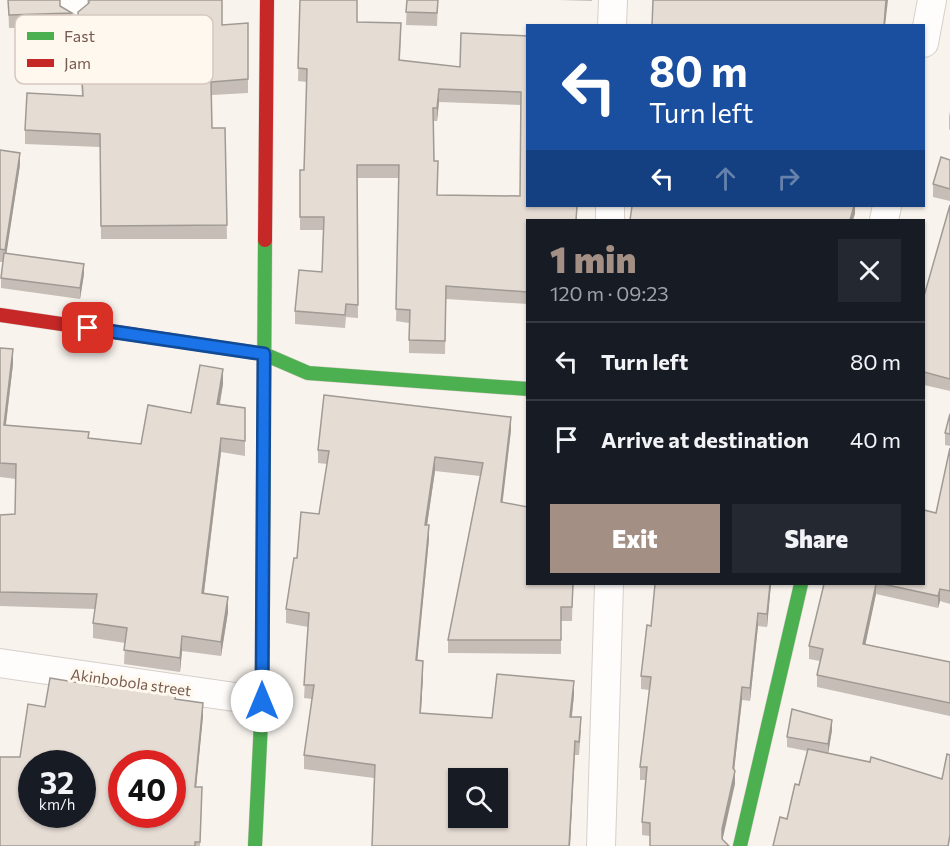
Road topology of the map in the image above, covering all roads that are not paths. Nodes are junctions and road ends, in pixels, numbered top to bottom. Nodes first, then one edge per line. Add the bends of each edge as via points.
1 (267, 0) edge
2 (613, 0) edge
3 (933, 0) edge
4 (612, 24) edge
5 (925, 38) edge
6 (0, 315) edge
7 (264, 354) junction
8 (526, 389) edge
9 (609, 585) edge
10 (801, 585) edge
11 (0, 663) edge
12 (262, 701) junction
13 (255, 846) edge
14 (602, 846) edge
15 (740, 846) edge

1 - 7 street
2 - 4 street
3 - 5 street
6 - 7 street
7 - 8 street via 308,373
7 - 12 street
9 - 14 street
10 - 15 street
11 - 12 street, Akinbobola street
12 - 13 street

